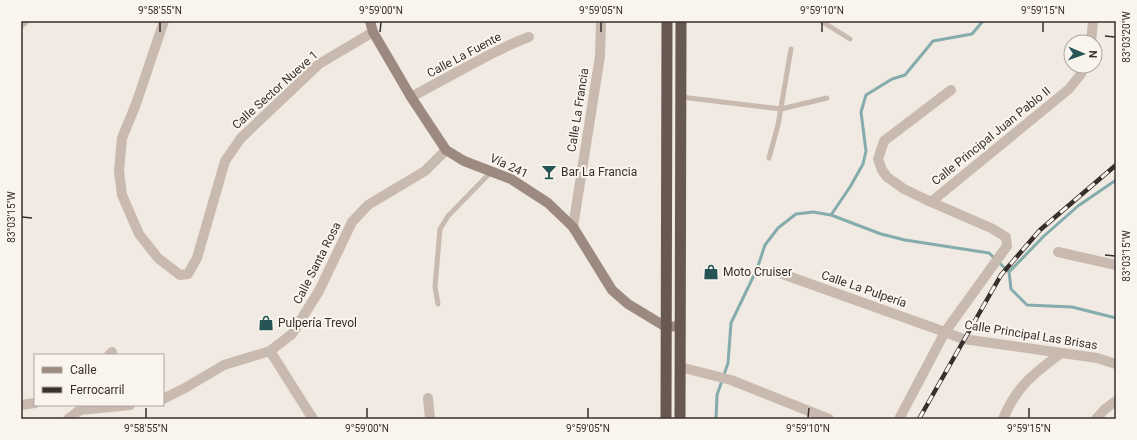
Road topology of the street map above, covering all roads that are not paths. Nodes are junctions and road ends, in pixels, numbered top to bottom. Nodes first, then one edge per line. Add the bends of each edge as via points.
1 (24, 21) edge
2 (164, 21) edge
3 (370, 21) edge
4 (600, 21) edge
5 (667, 21) edge
6 (681, 21) edge
7 (821, 21) edge
8 (1093, 21) edge
9 (21, 24) edge
10 (373, 32) junction
11 (1092, 34) edge
12 (530, 38) dead end
13 (850, 39) dead end
14 (791, 49) dead end
15 (1081, 74) edge
16 (951, 90) dead end
17 (681, 96) junction
18 (411, 97) junction
19 (827, 98) dead end
20 (781, 109) junction
21 (446, 150) junction
22 (769, 158) dead end
23 (491, 171) junction
24 (931, 202) junction
25 (573, 227) junction
26 (1058, 252) dead end
27 (1116, 265) edge
28 (774, 271) dead end
29 (438, 304) dead end
30 (666, 326) junction
31 (680, 326) junction
32 (945, 332) junction
33 (270, 351) junction
34 (1060, 354) junction
35 (1116, 364) edge
36 (680, 367) junction
37 (164, 398) edge
38 (428, 398) dead end
39 (1116, 401) edge
40 (34, 403) edge
41 (21, 405) edge
42 (120, 406) edge
43 (68, 419) edge
44 (313, 419) edge
45 (430, 419) edge
46 (666, 419) edge
47 (680, 419) edge
48 (829, 419) edge
49 (898, 419) edge
50 (1003, 419) edge
51 (1096, 419) edge

1 - 9 street
2 - 10 street, Calle Sector Nueve 1 via 122,138 119,171 122,195 139,234 158,258 180,275 188,274 198,258 225,161 241,138 319,64
3 - 10 main road, Vía 241
4 - 25 street, Calle La Francia via 600,56
5 - 30 highway
6 - 17 highway
7 - 13 lane
8 - 11 street
10 - 18 main road, Vía 241
12 - 18 street, Calle La Fuente via 489,55
14 - 20 lane
15 - 24 street, Calle Principal Juan Pablo II via 1069,89
16 - 24 street via 884,141 878,159 888,177 904,189
17 - 20 lane
17 - 31 highway
18 - 21 main road, Vía 241
19 - 20 lane
20 - 22 lane
21 - 23 main road, Vía 241 via 464,161
21 - 33 street, Calle Santa Rosa via 425,171 368,205 352,222 302,321 292,334
23 - 25 main road, Vía 241 via 511,179 548,203
23 - 29 lane via 448,216 440,229 435,287
24 - 32 street, Calle Principal Juan Pablo II via 1006,237 1006,246
25 - 30 main road, Vía 241 via 612,290 628,304
26 - 27 street
28 - 32 street, Calle La Pulpería
30 - 31 main road
30 - 46 highway
31 - 36 highway
32 - 34 street, Calle Principal Las Brisas via 963,339
32 - 49 street
33 - 37 street, Calle Santa Rosa via 224,365
33 - 44 street
34 - 35 street, Calle Principal Las Brisas via 1097,358
34 - 50 street via 1032,374 1020,387
36 - 47 highway
36 - 48 street via 714,374
38 - 45 street
39 - 51 street
40 - 41 street
42 - 43 street via 80,410

